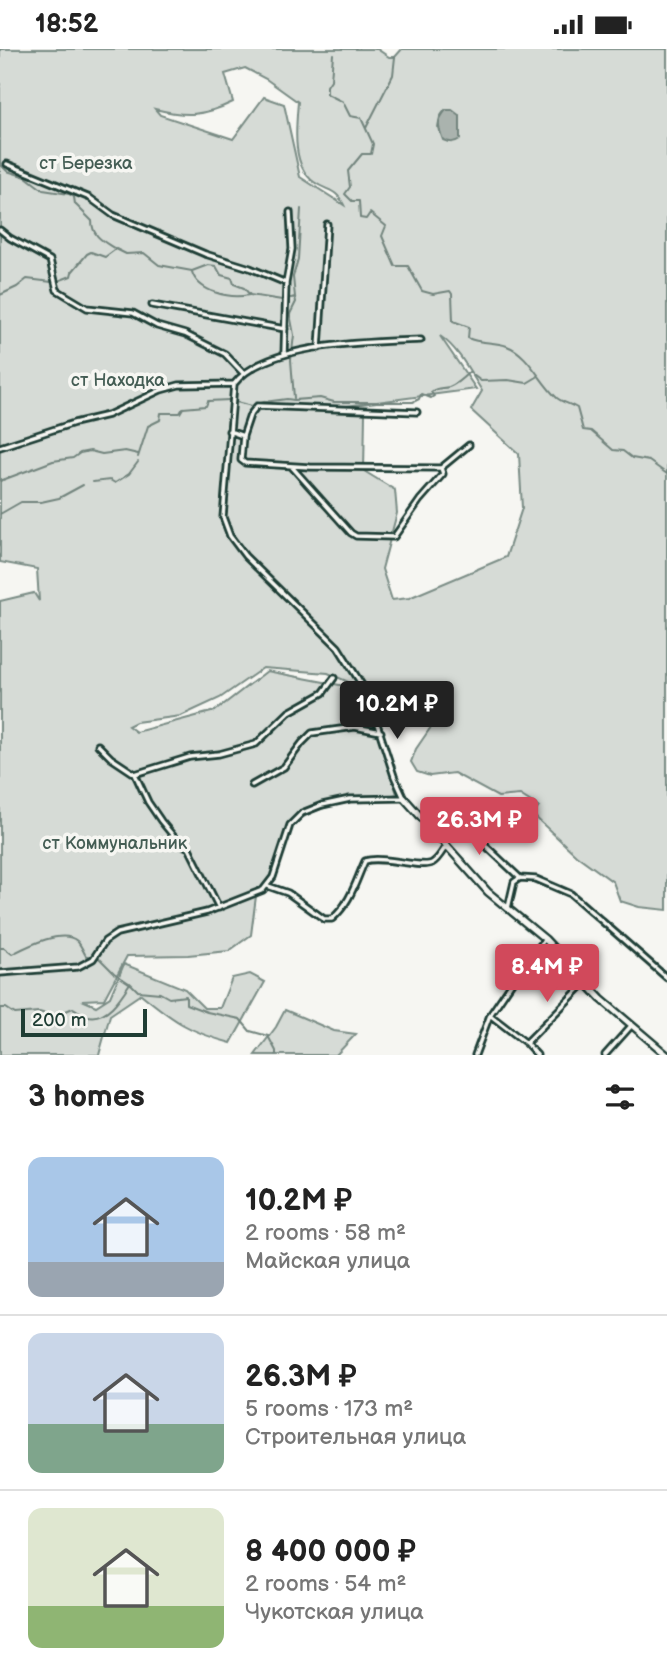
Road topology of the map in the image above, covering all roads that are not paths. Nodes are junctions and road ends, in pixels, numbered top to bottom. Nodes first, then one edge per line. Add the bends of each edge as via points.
1 (7, 164) dead end
2 (290, 212) dead end
3 (327, 224) dead end
4 (0, 230) edge
5 (286, 283) junction
6 (152, 305) dead end
7 (285, 329) junction
8 (421, 340) dead end
9 (319, 348) junction
10 (286, 354) junction
11 (243, 373) junction
12 (234, 384) junction
13 (417, 412) dead end
14 (229, 431) junction
15 (243, 436) junction
16 (469, 445) dead end
17 (0, 447) edge
18 (290, 466) junction
19 (441, 468) junction
20 (334, 678) dead end
21 (381, 732) junction
22 (98, 745) dead end
23 (135, 774) junction
24 (252, 785) dead end
25 (404, 798) junction
26 (460, 817) dead end
27 (446, 846) junction
28 (520, 878) junction
29 (268, 886) junction
30 (219, 908) junction
31 (508, 908) junction
32 (545, 939) junction
33 (0, 973) edge
34 (667, 978) edge
35 (585, 983) junction
36 (490, 1015) junction
37 (632, 1025) junction
38 (526, 1043) junction
39 (475, 1055) edge
40 (537, 1055) edge
41 (605, 1055) edge
42 (667, 1055) edge

1 - 5 street via 90,198 113,215
2 - 5 street via 292,249
3 - 9 street
4 - 11 street via 50,260 57,290 87,308 133,313 185,334 225,354
5 - 7 street
6 - 7 street
7 - 10 street
8 - 9 street
9 - 10 street
10 - 11 street
11 - 12 street
12 - 14 street
12 - 17 street via 178,385 108,415
13 - 15 street via 257,406
14 - 15 street
14 - 21 street via 223,517 230,536 244,556 338,647 367,693
15 - 18 street via 245,463
16 - 19 street
18 - 19 street
18 - 19 street via 351,533 394,537 443,474
20 - 23 street via 323,693 289,712 256,744
21 - 24 street via 355,727 312,733 284,767
21 - 25 street
22 - 23 street
23 - 30 street via 161,821 189,848
25 - 27 street
25 - 29 street via 350,799 302,813 290,825
26 - 28 street
27 - 29 street via 426,865 365,861 344,909 332,919 324,919 288,893
27 - 31 street
28 - 31 street via 514,882
28 - 34 street via 536,879 571,894
29 - 30 street
30 - 33 street via 117,933 93,959 78,967
31 - 32 street
32 - 35 street
32 - 36 street
35 - 37 street
35 - 38 street
36 - 38 street
36 - 39 street
37 - 41 street
37 - 42 street
38 - 40 street

